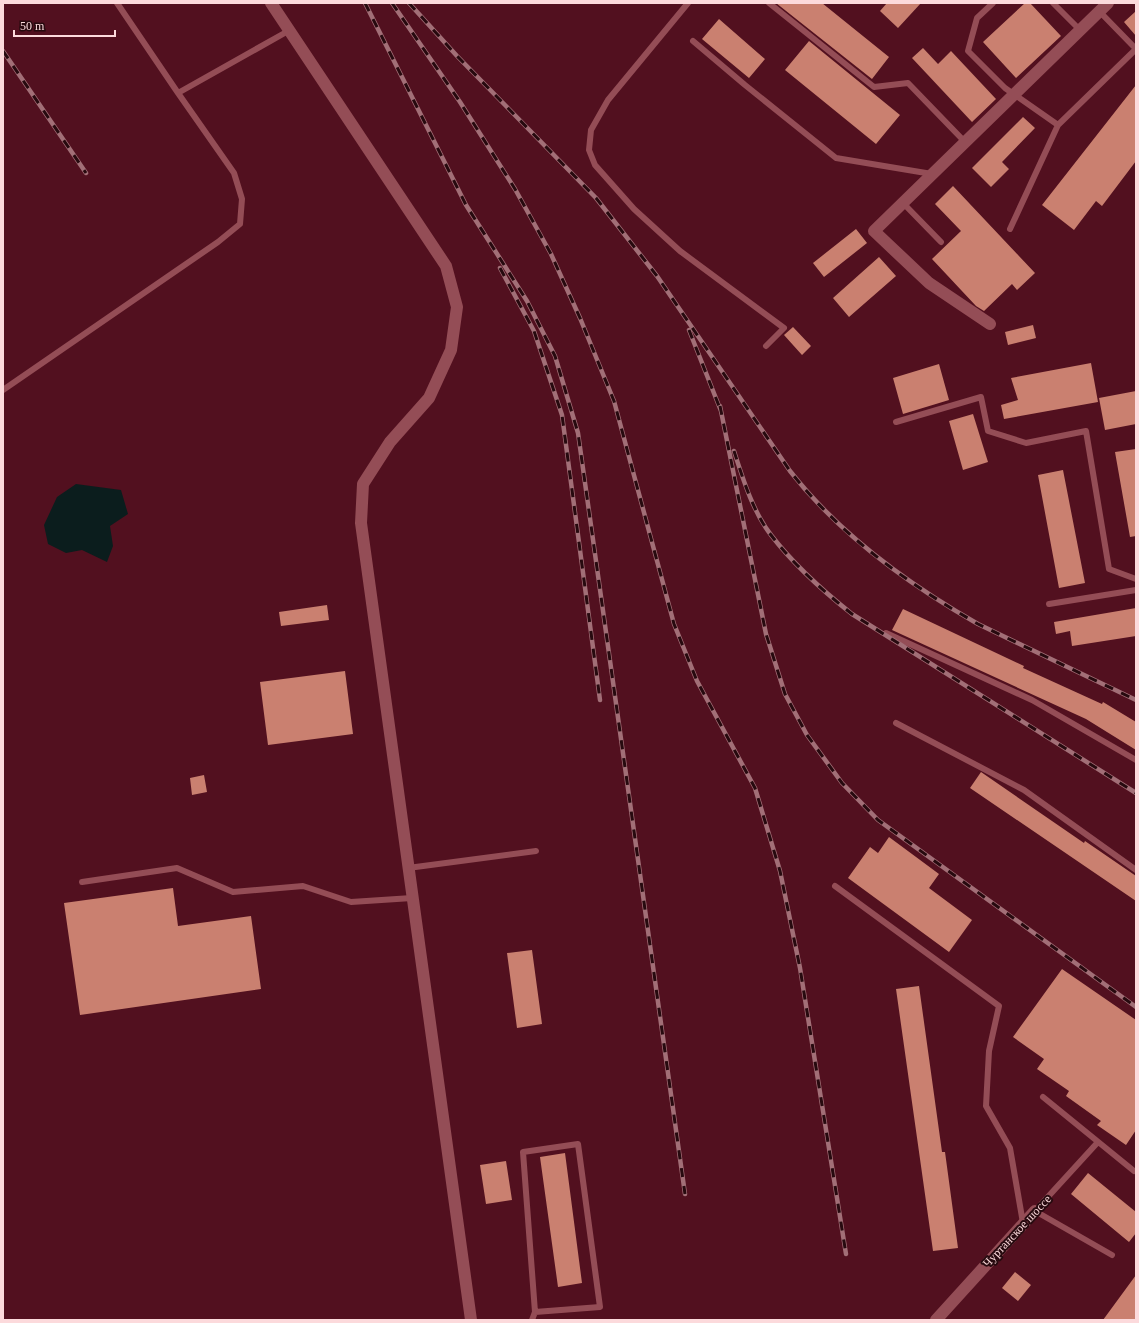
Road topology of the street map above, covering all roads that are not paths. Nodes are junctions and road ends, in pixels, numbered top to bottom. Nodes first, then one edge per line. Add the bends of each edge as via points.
1 (117, 3) edge
2 (272, 3) edge
3 (688, 3) edge
4 (769, 3) edge
5 (993, 3) edge
6 (1053, 3) edge
7 (1104, 7) edge
8 (290, 30) junction
9 (1080, 30) junction
10 (693, 41) dead end
11 (178, 93) junction
12 (1014, 95) junction
13 (1058, 125) junction
14 (965, 142) junction
15 (932, 174) junction
16 (903, 203) junction
17 (1010, 229) dead end
18 (941, 242) dead end
19 (990, 324) dead end
20 (766, 346) dead end
21 (3, 390) edge
22 (896, 422) dead end
23 (1136, 579) edge
24 (1136, 590) edge
25 (1049, 604) dead end
26 (886, 633) dead end
27 (896, 723) dead end
28 (1136, 760) edge
29 (536, 851) dead end
30 (408, 868) junction
31 (1136, 870) edge
32 (82, 882) dead end
33 (835, 886) dead end
34 (412, 898) junction
35 (1043, 1097) dead end
36 (1098, 1142) junction
37 (1134, 1171) dead end
38 (1035, 1211) junction
39 (1023, 1223) junction
40 (1112, 1255) dead end
41 (535, 1312) junction
42 (938, 1319) edge
43 (471, 1320) edge
44 (532, 1320) edge

1 - 11 lane
2 - 8 street
3 - 20 lane via 608,100 591,130 589,150 596,165 634,209 680,251 784,328
4 - 14 lane via 874,87 908,82
5 - 12 lane via 977,18 968,51
6 - 9 lane
7 - 9 street
7 - 13 lane via 1136,49
8 - 11 lane
8 - 30 street via 446,266 457,307 451,350 429,398 390,442 363,484 360,523
9 - 12 street
10 - 15 lane via 836,158
11 - 21 lane via 234,173 242,199 240,224 218,242
12 - 13 lane
12 - 14 street
13 - 17 lane
14 - 15 street
15 - 16 street
16 - 18 lane
16 - 19 street via 874,231 929,283
22 - 23 lane via 981,397 988,431 1026,443 1086,431 1109,569
24 - 25 lane
26 - 28 lane via 1032,700
27 - 31 lane via 1024,790
29 - 30 lane
30 - 34 street
32 - 34 lane via 177,868 233,892 303,886 351,902
33 - 39 lane via 999,1006 989,1051 986,1106 1010,1148
34 - 43 street
35 - 36 lane
36 - 37 lane
36 - 38 lane, Чуртанское шоссе
38 - 39 street, Чуртанское шоссе
38 - 40 lane
39 - 42 street, Чуртанское шоссе
41 - 41 lane via 523,1152 578,1144 600,1307
41 - 44 lane

